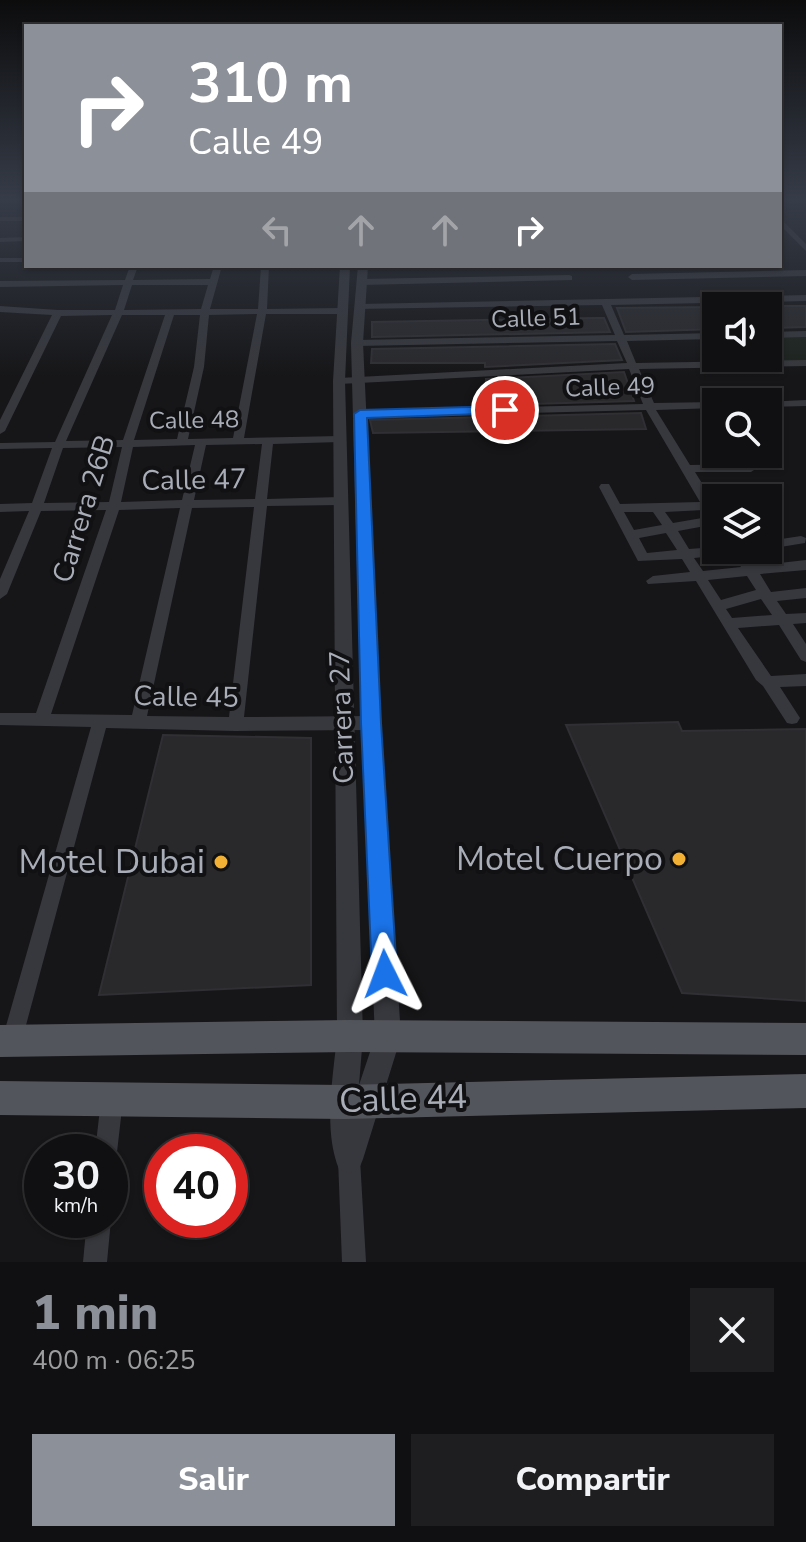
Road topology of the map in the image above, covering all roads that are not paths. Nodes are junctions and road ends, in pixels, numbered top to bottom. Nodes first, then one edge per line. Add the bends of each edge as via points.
1 (0, 260) edge
2 (24, 260) edge
3 (133, 268) edge
4 (218, 268) edge
5 (265, 268) edge
6 (345, 268) edge
7 (806, 273) edge
8 (362, 274) edge
9 (632, 277) dead end
10 (569, 278) dead end
11 (215, 282) junction
12 (0, 284) edge
13 (128, 284) junction
14 (806, 298) edge
15 (605, 301) junction
16 (0, 309) edge
17 (350, 309) junction
18 (205, 311) junction
19 (170, 312) junction
20 (262, 312) junction
21 (58, 313) junction
22 (118, 313) junction
23 (806, 334) edge
24 (782, 335) edge
25 (620, 336) junction
26 (702, 336) edge
27 (357, 343) junction
28 (806, 363) edge
29 (633, 366) junction
30 (349, 380) junction
31 (806, 403) edge
32 (782, 404) edge
33 (650, 405) junction
34 (702, 405) edge
35 (360, 414) junction
36 (0, 431) edge
37 (340, 439) junction
38 (268, 440) junction
39 (238, 441) junction
40 (182, 442) junction
41 (201, 442) junction
42 (128, 443) junction
43 (59, 444) junction
44 (0, 446) edge
45 (751, 468) dead end
46 (688, 469) junction
47 (605, 487) dead end
48 (702, 492) edge
49 (340, 501) junction
50 (262, 502) junction
51 (188, 504) junction
52 (114, 505) junction
53 (702, 506) edge
54 (37, 507) junction
55 (0, 508) edge
56 (616, 508) junction
57 (657, 508) junction
58 (702, 523) edge
59 (671, 530) junction
60 (631, 535) junction
61 (801, 540) dead end
62 (782, 543) edge
63 (702, 553) edge
64 (686, 554) junction
65 (745, 564) edge
66 (806, 565) edge
67 (751, 572) junction
68 (700, 577) junction
69 (653, 581) dead end
70 (806, 593) edge
71 (0, 594) edge
72 (766, 595) junction
73 (718, 606) junction
74 (806, 618) edge
75 (783, 621) junction
76 (729, 623) junction
77 (804, 650) edge
78 (806, 680) edge
79 (768, 682) junction
80 (792, 718) dead end
81 (0, 719) edge
82 (41, 720) junction
83 (100, 722) junction
84 (138, 722) junction
85 (343, 723) junction
86 (371, 723) junction
87 (236, 724) junction
88 (350, 1036) junction
89 (388, 1037) junction
90 (806, 1039) edge
91 (6, 1041) edge
92 (806, 1091) edge
93 (0, 1098) edge
94 (112, 1100) junction
95 (356, 1102) junction
96 (108, 1134) edge
97 (349, 1159) joint
98 (97, 1238) edge
99 (95, 1262) edge
100 (354, 1262) edge

1 - 2 street
3 - 13 street
4 - 11 street
5 - 20 street
6 - 17 street, Carrera 27
7 - 9 street
8 - 10 street
8 - 17 street, Carrera 27
11 - 13 street
11 - 18 street
12 - 13 street
13 - 22 street
14 - 15 street
15 - 17 street
15 - 25 street
16 - 21 street
17 - 20 street
17 - 27 street, Carrera 27
17 - 30 street, Carrera 27
18 - 19 street
18 - 20 street
18 - 40 street
19 - 22 street
19 - 42 street, Carrera 26B
20 - 39 street
21 - 22 street
21 - 36 street
22 - 43 street
23 - 24 street
25 - 26 street, Calle 51
25 - 27 street, Calle 51
25 - 29 street
27 - 30 street, Carrera 27
28 - 29 street
29 - 30 street
29 - 33 street
30 - 35 street, Carrera 27
30 - 37 street, Carrera 27
31 - 32 street
33 - 34 street, Calle 49
33 - 35 street, Calle 49
33 - 46 street
35 - 86 street, Carrera 27
37 - 38 street, Calle 48
37 - 49 street, Carrera 27
38 - 39 street, Calle 48
38 - 50 street
39 - 41 street, Calle 48
40 - 41 street, Calle 48
40 - 42 street, Calle 48
41 - 51 street
42 - 43 street, Calle 48
42 - 52 street, Carrera 26B
43 - 44 street, Calle 48
43 - 54 street
45 - 46 street
46 - 48 street
47 - 56 street
49 - 50 street, Calle 47
49 - 85 street, Carrera 27
50 - 51 street, Calle 47
50 - 87 street
51 - 52 street, Calle 47
51 - 84 street
52 - 54 street, Calle 47
52 - 82 street, Carrera 26B
53 - 57 street
54 - 55 street, Calle 47
54 - 71 street
56 - 57 street
56 - 60 street
57 - 59 street
58 - 59 street
59 - 60 street
59 - 64 street
60 - 64 street via 643,558
61 - 62 street
63 - 64 street
64 - 68 street
65 - 67 street
66 - 67 street
67 - 68 street
67 - 72 street
68 - 69 street
68 - 73 street
70 - 72 street
72 - 73 street
72 - 75 street
73 - 76 street
74 - 75 street
75 - 76 street
75 - 77 street
76 - 79 street
78 - 79 street
79 - 80 street
81 - 82 street, Calle 45
82 - 83 street, Calle 45
83 - 84 street, Calle 45
83 - 91 street
84 - 87 street, Calle 45
85 - 86 street, Calle 45
85 - 87 street, Calle 45
85 - 88 street, Carrera 27
86 - 89 street, Carrera 27
88 - 89 main road, Calle 44
88 - 91 main road, Calle 44
88 - 95 street, Carrera 27
89 - 90 main road, Calle 44
89 - 95 street, Carrera 27
92 - 95 main road, Calle 44
93 - 94 main road, Calle 44
94 - 95 main road, Calle 44
94 - 96 street
95 - 97 street, Carrera 27
97 - 100 street, Carrera 27
98 - 99 street

